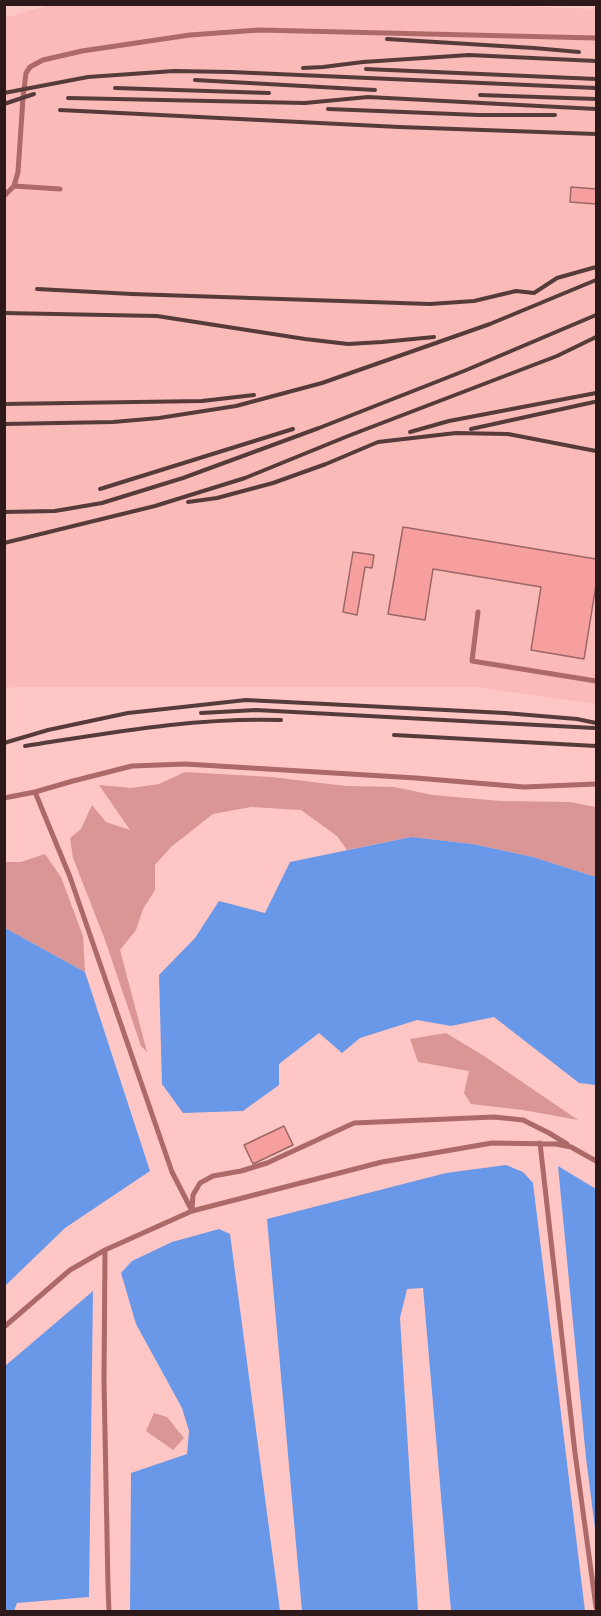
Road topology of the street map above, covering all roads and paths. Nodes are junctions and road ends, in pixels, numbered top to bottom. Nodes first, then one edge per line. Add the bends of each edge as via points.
1 (597, 38) edge
2 (14, 186) junction
3 (60, 189) dead end
4 (4, 195) edge
5 (478, 612) dead end
6 (597, 681) edge
7 (597, 784) edge
8 (35, 792) junction
9 (4, 798) edge
10 (540, 1143) junction
11 (571, 1147) junction
12 (597, 1161) edge
13 (192, 1210) junction
14 (105, 1250) junction
15 (4, 1327) edge
16 (597, 1607) edge
17 (109, 1611) edge

1 - 2 lane via 259,30 121,44 43,60 26,73
2 - 3 lane
2 - 4 lane
5 - 6 lane via 472,662
7 - 8 lane via 524,787 185,764 132,766
8 - 9 lane
8 - 13 lane via 70,877 172,1172
10 - 11 lane
10 - 13 lane via 492,1143 382,1161
10 - 16 lane via 575,1453
11 - 12 lane
11 - 13 lane via 523,1120 494,1117 354,1123 267,1163 213,1176 200,1183 193,1195
13 - 14 lane
14 - 15 lane via 70,1270
14 - 17 lane

